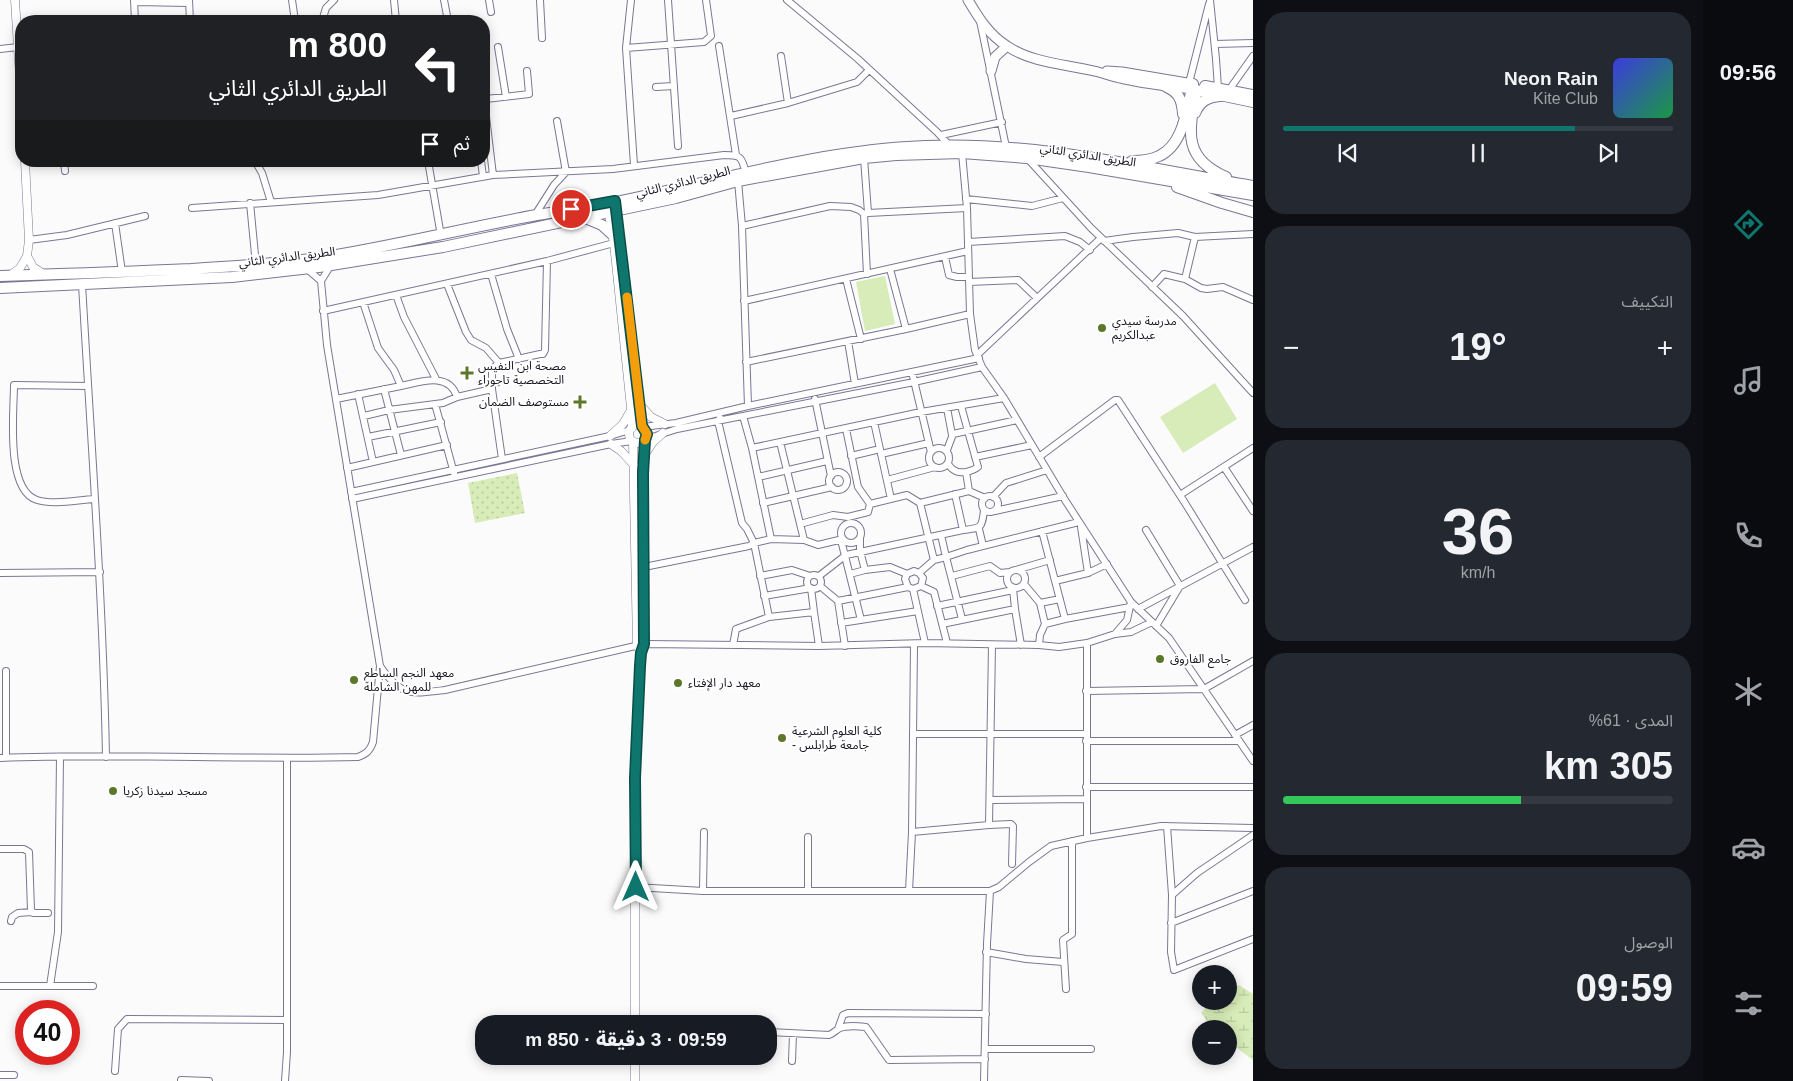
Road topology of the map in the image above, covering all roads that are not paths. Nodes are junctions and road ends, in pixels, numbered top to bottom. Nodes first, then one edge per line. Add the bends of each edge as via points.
1 (15, 0) edge
2 (292, 0) edge
3 (334, 0) edge
4 (394, 0) edge
5 (444, 0) edge
6 (490, 0) edge
7 (540, 0) edge
8 (631, 0) edge
9 (668, 0) edge
10 (706, 0) edge
11 (968, 0) edge
12 (1210, 0) edge
13 (134, 1) edge
14 (189, 1) edge
15 (789, 1) edge
16 (491, 12) dead end
17 (16, 15) edge
18 (135, 15) edge
19 (190, 15) edge
20 (294, 15) edge
21 (324, 15) edge
22 (395, 15) edge
23 (447, 15) edge
24 (980, 20) junction
25 (542, 38) dead end
26 (1253, 43) edge
27 (670, 44) junction
28 (1215, 44) junction
29 (15, 46) edge
30 (720, 46) dead end
31 (1007, 46) junction
32 (498, 47) dead end
33 (626, 48) junction
34 (0, 49) edge
35 (781, 56) dead end
36 (1253, 56) edge
37 (870, 70) junction
38 (527, 71) dead end
39 (991, 71) junction
40 (1094, 71) junction
41 (674, 86) junction
42 (1165, 86) junction
43 (1194, 86) junction
44 (656, 88) dead end
45 (1222, 92) junction
46 (1253, 95) edge
47 (506, 97) junction
48 (490, 99) edge
49 (1253, 102) edge
50 (788, 103) junction
51 (731, 116) junction
52 (1188, 119) junction
53 (558, 121) dead end
54 (1002, 122) junction
55 (940, 135) junction
56 (949, 145) junction
57 (678, 146) dead end
58 (1006, 147) junction
59 (490, 150) edge
60 (962, 154) junction
61 (736, 155) junction
62 (864, 158) junction
63 (1027, 158) junction
64 (1106, 161) junction
65 (634, 166) junction
66 (25, 167) edge
67 (65, 167) edge
68 (258, 167) edge
69 (429, 167) edge
70 (482, 167) edge
71 (65, 171) dead end
72 (566, 172) junction
73 (746, 173) junction
74 (493, 175) junction
75 (483, 176) junction
76 (1148, 178) junction
77 (738, 181) junction
78 (1240, 184) junction
79 (431, 186) junction
80 (1253, 186) edge
81 (1253, 195) edge
82 (1063, 198) junction
83 (966, 199) junction
84 (272, 202) junction
85 (250, 203) junction
86 (612, 207) junction
87 (192, 208) dead end
88 (967, 208) junction
89 (1253, 212) edge
90 (866, 213) junction
91 (535, 215) junction
92 (145, 216) dead end
93 (584, 218) junction
94 (115, 222) junction
95 (742, 226) junction
96 (1253, 234) edge
97 (441, 236) junction
98 (1195, 237) junction
99 (613, 239) junction
100 (29, 240) junction
101 (1103, 240) junction
102 (968, 242) junction
103 (1090, 250) junction
104 (968, 251) junction
105 (27, 256) junction
106 (945, 257) junction
107 (547, 262) junction
108 (256, 265) junction
109 (331, 265) junction
110 (307, 269) junction
111 (890, 269) junction
112 (122, 272) junction
113 (490, 274) junction
114 (867, 274) junction
115 (45, 275) junction
116 (5, 276) edge
117 (1185, 278) junction
118 (846, 279) junction
119 (969, 279) junction
120 (321, 281) junction
121 (82, 284) junction
122 (447, 284) junction
123 (1152, 287) junction
124 (0, 288) edge
125 (396, 295) junction
126 (1037, 298) junction
127 (1253, 300) edge
128 (744, 301) junction
129 (363, 302) junction
130 (323, 312) junction
131 (970, 314) junction
132 (906, 330) junction
133 (860, 339) junction
134 (848, 341) junction
135 (978, 356) junction
136 (519, 359) junction
137 (746, 362) junction
138 (499, 363) junction
139 (982, 367) junction
140 (912, 372) junction
141 (436, 379) junction
142 (914, 382) junction
143 (855, 384) junction
144 (88, 386) junction
145 (401, 386) junction
146 (384, 389) junction
147 (492, 389) junction
148 (814, 393) junction
149 (1253, 393) edge
150 (358, 394) junction
151 (457, 397) junction
152 (1004, 398) junction
153 (336, 399) junction
154 (816, 402) junction
155 (435, 404) junction
156 (640, 405) junction
157 (748, 406) junction
158 (961, 406) junction
159 (631, 408) junction
160 (947, 408) junction
161 (389, 410) junction
162 (724, 411) junction
163 (921, 412) junction
164 (364, 416) junction
165 (742, 416) junction
166 (1017, 420) junction
167 (718, 421) junction
168 (441, 422) junction
169 (874, 422) junction
170 (665, 424) junction
171 (643, 427) junction
172 (846, 428) junction
173 (631, 429) junction
174 (395, 432) junction
175 (968, 432) junction
176 (663, 433) junction
177 (822, 434) junction
178 (952, 435) junction
179 (368, 437) junction
180 (646, 439) junction
181 (611, 440) junction
182 (633, 442) junction
183 (780, 442) junction
184 (929, 443) junction
185 (447, 444) junction
186 (1032, 445) junction
187 (752, 448) junction
188 (1253, 448) edge
189 (551, 449) junction
190 (947, 450) junction
191 (880, 452) junction
192 (931, 452) junction
193 (401, 455) junction
194 (851, 456) junction
195 (553, 457) junction
196 (975, 457) junction
197 (1039, 457) junction
198 (644, 458) junction
199 (502, 459) junction
200 (827, 461) junction
201 (373, 462) junction
202 (948, 464) junction
203 (634, 465) junction
204 (1224, 466) junction
205 (935, 467) junction
206 (347, 468) junction
207 (454, 470) junction
208 (787, 470) junction
209 (1047, 470) junction
210 (966, 472) junction
211 (439, 473) junction
212 (831, 476) junction
213 (455, 477) junction
214 (758, 477) junction
215 (887, 480) junction
216 (441, 481) junction
217 (832, 487) junction
218 (969, 491) junction
219 (351, 492) junction
220 (955, 494) junction
221 (793, 496) junction
222 (1063, 496) junction
223 (1180, 496) junction
224 (993, 497) junction
225 (985, 498) junction
226 (94, 499) junction
227 (352, 499) junction
228 (891, 499) junction
229 (763, 503) junction
230 (920, 503) junction
231 (870, 504) junction
232 (984, 510) junction
233 (995, 511) junction
234 (1253, 511) edge
235 (848, 516) junction
236 (1080, 523) junction
237 (800, 524) junction
238 (849, 524) junction
239 (979, 529) junction
240 (962, 530) junction
241 (1146, 530) dead end
242 (1042, 531) junction
243 (941, 534) junction
244 (860, 538) junction
245 (928, 538) junction
246 (771, 539) junction
247 (804, 540) junction
248 (842, 540) junction
249 (754, 542) junction
250 (983, 546) junction
251 (1253, 547) edge
252 (860, 550) junction
253 (846, 555) junction
254 (946, 558) junction
255 (934, 560) junction
256 (1050, 560) junction
257 (1223, 563) junction
258 (1106, 564) junction
259 (644, 567) junction
260 (865, 570) junction
261 (1013, 571) junction
262 (100, 572) junction
263 (1088, 572) junction
264 (0, 573) edge
265 (920, 573) junction
266 (850, 574) junction
267 (907, 574) junction
268 (760, 576) junction
269 (810, 576) junction
270 (819, 576) junction
271 (952, 576) junction
272 (1055, 581) junction
273 (1024, 584) junction
274 (820, 586) junction
275 (921, 586) junction
276 (1180, 586) junction
277 (811, 588) junction
278 (911, 588) junction
279 (1013, 589) junction
280 (764, 596) junction
281 (856, 598) junction
282 (1060, 599) junction
283 (1245, 600) dead end
284 (957, 601) junction
285 (838, 602) junction
286 (1040, 603) junction
287 (1131, 604) junction
288 (937, 606) junction
289 (1015, 609) junction
290 (1138, 609) junction
291 (918, 611) junction
292 (814, 612) junction
293 (769, 617) junction
294 (962, 619) junction
295 (1065, 619) junction
296 (861, 620) junction
297 (641, 622) junction
298 (842, 623) junction
299 (942, 624) junction
300 (1045, 624) junction
301 (1154, 624) junction
302 (1115, 634) junction
303 (925, 643) junction
304 (1087, 643) junction
305 (641, 644) junction
306 (914, 644) junction
307 (947, 644) junction
308 (733, 645) junction
309 (992, 645) junction
310 (1022, 645) junction
311 (1040, 645) junction
312 (819, 646) junction
313 (845, 646) junction
314 (1253, 660) edge
315 (380, 666) junction
316 (6, 671) dead end
317 (1204, 689) junction
318 (1086, 691) junction
319 (1253, 725) edge
320 (913, 734) junction
321 (990, 734) junction
322 (1086, 737) junction
323 (1237, 738) junction
324 (60, 757) junction
325 (106, 757) junction
326 (3, 758) edge
327 (287, 759) junction
328 (1253, 761) edge
329 (1086, 787) junction
330 (1253, 787) edge
331 (1086, 799) junction
332 (990, 800) junction
333 (990, 825) junction
334 (1167, 826) junction
335 (1253, 828) edge
336 (704, 832) dead end
337 (912, 832) junction
338 (1253, 835) edge
339 (808, 836) dead end
340 (1087, 838) junction
341 (1072, 841) junction
342 (0, 849) edge
343 (1012, 864) dead end
344 (636, 887) junction
345 (990, 890) junction
346 (703, 891) junction
347 (808, 891) junction
348 (909, 891) junction
349 (1253, 891) edge
350 (1172, 896) junction
351 (32, 912) junction
352 (48, 913) dead end
353 (11, 921) dead end
354 (1171, 923) junction
355 (1253, 939) edge
356 (986, 952) junction
357 (1063, 962) junction
358 (0, 986) edge
359 (50, 986) junction
360 (93, 986) dead end
361 (1066, 989) dead end
362 (859, 1012) junction
363 (986, 1014) junction
364 (634, 1015) edge
365 (287, 1020) junction
366 (866, 1028) junction
367 (838, 1029) junction
368 (777, 1033) edge
369 (793, 1034) junction
370 (985, 1049) junction
371 (1091, 1049) dead end
372 (985, 1059) junction
373 (792, 1061) dead end
374 (635, 1065) edge
375 (114, 1071) dead end
376 (0, 1075) edge
377 (14, 1075) dead end
378 (181, 1080) edge
379 (209, 1081) edge
380 (285, 1081) edge
381 (635, 1081) edge
382 (984, 1081) edge

1 - 17 street
2 - 20 street
3 - 21 street
4 - 22 street
5 - 23 street
6 - 16 street
7 - 25 street
8 - 33 street
9 - 27 street
10 - 27 street via 709,39
11 - 24 main road
12 - 28 street
12 - 43 street
13 - 14 street
13 - 18 street
14 - 19 street
15 - 37 street
24 - 31 main road
24 - 39 street
26 - 28 street
27 - 33 street
27 - 41 street
28 - 45 street
29 - 34 street
30 - 51 street
31 - 39 main road via 995,57
31 - 40 main road via 1039,60
32 - 47 street
33 - 65 street
35 - 50 street
36 - 45 street
37 - 50 street via 857,82
37 - 55 street
38 - 47 street via 530,94
39 - 54 street
40 - 42 main road
40 - 43 main road via 1122,72
41 - 44 street
41 - 57 street
42 - 43 main road
42 - 52 main road via 1178,94
43 - 45 main road
43 - 52 main road
45 - 46 main road
45 - 49 main road
45 - 52 main road via 1205,100
47 - 48 street
50 - 51 street
51 - 61 street
52 - 64 main road via 1176,141 1159,156 1133,161
52 - 78 main road via 1191,138 1202,163 1209,170
53 - 72 street
54 - 55 street
54 - 58 street
55 - 56 street
56 - 58 main road, الطريق الدائري الثاني
56 - 73 main road, الطريق الدائري الثاني via 838,154
58 - 64 main road, الطريق الدائري الثاني
59 - 74 street
60 - 62 main road, الطريق الدائري الثاني
60 - 63 main road, الطريق الدائري الثاني
60 - 83 street
61 - 65 street
61 - 73 street via 741,158
62 - 77 main road, الطريق الدائري الثاني
62 - 90 street
63 - 76 main road, الطريق الدائري الثاني
63 - 82 street
64 - 78 main road, الطريق الدائري الثاني
65 - 72 street
66 - 100 street
67 - 71 street
68 - 84 street
69 - 79 street
70 - 75 street
72 - 74 street
72 - 91 street
73 - 86 main road, الطريق الدائري الثاني
74 - 75 street
75 - 79 street
76 - 81 main road, الطريق الدائري الثاني
76 - 89 main road
77 - 86 main road, الطريق الدائري الثاني via 676,198
77 - 95 street
78 - 80 main road, الطريق الدائري الثاني
79 - 84 street via 378,194
79 - 97 street via 434,188
82 - 83 street via 1032,206
82 - 101 street
83 - 88 street
84 - 85 street
85 - 87 street
85 - 108 street
86 - 91 main road, الطريق الدائري الثاني
86 - 93 main road, الطريق الدائري الثاني
86 - 99 street
86 - 156 street
88 - 90 street
88 - 102 street
90 - 95 street via 830,206
90 - 114 street
91 - 97 main road, الطريق الدائري الثاني
92 - 94 street
93 - 99 main road via 602,226
93 - 109 main road, الطريق الدائري الثاني via 443,247
94 - 100 street via 60,237
94 - 112 street
95 - 128 street
96 - 98 street
97 - 108 main road, الطريق الدائري الثاني via 318,258
98 - 101 street via 1178,232
98 - 117 street
99 - 107 street
99 - 159 street
100 - 105 street
101 - 103 street
101 - 123 street
102 - 103 street via 1065,236
102 - 104 street
103 - 126 street
104 - 106 street
104 - 119 street
105 - 115 street via 33,267
105 - 116 street via 20,268
106 - 111 street
106 - 119 street via 949,275
107 - 113 street
107 - 136 street via 545,350 543,354
108 - 112 main road, الطريق الدائري الثاني
109 - 110 main road, الطريق الدائري الثاني
109 - 120 street
110 - 120 street
110 - 121 main road, الطريق الدائري الثاني
111 - 114 street
111 - 132 street
112 - 115 main road, الطريق الدائري الثاني
113 - 122 street
113 - 136 street
114 - 118 street
115 - 116 main road, الطريق الدائري الثاني
117 - 123 street via 1164,274
117 - 127 street via 1201,288 1222,287
118 - 128 street
118 - 133 street
119 - 126 street via 1018,280
119 - 131 street
120 - 130 street
121 - 124 main road, الطريق الدائري الثاني
121 - 144 street
122 - 125 street
122 - 138 street via 471,340 486,348
123 - 149 street
125 - 129 street
125 - 141 street
126 - 135 street
128 - 137 street
129 - 130 street
129 - 145 street via 378,348
130 - 153 street
131 - 132 street
131 - 135 street
132 - 133 street
133 - 134 street
134 - 137 street
134 - 143 street
135 - 139 street
135 - 140 street
136 - 138 street
137 - 157 street
138 - 147 street via 492,369
139 - 142 street
139 - 152 street
140 - 142 street
140 - 143 street
141 - 145 street
141 - 151 street via 450,385
142 - 154 street
142 - 163 street
143 - 148 street
144 - 226 street
144 - 226 street via 14,385 14,460 20,484 36,500
145 - 146 street
146 - 150 street
146 - 161 street
147 - 151 street
147 - 199 street
148 - 154 street
148 - 157 street
150 - 153 street
150 - 164 street
151 - 155 street
152 - 158 street
152 - 166 street
153 - 206 street
154 - 165 street
154 - 177 street
155 - 161 street
155 - 168 street
156 - 170 street
156 - 171 street
157 - 162 street
158 - 160 street
158 - 175 street
159 - 173 street
159 - 181 street
160 - 163 street
160 - 178 street
161 - 164 street
161 - 174 street
162 - 167 street
162 - 170 street
163 - 169 street
163 - 184 street
164 - 179 street
165 - 167 street
165 - 187 street
166 - 175 street
166 - 186 street
167 - 176 street
167 - 249 street via 742,523
168 - 174 street
168 - 185 street
169 - 172 street
169 - 191 street
170 - 171 street
171 - 173 street
171 - 180 street via 647,431
172 - 177 street
172 - 194 street
173 - 181 street
173 - 182 street via 629,436
174 - 179 street
174 - 193 street
175 - 178 street
175 - 196 street
176 - 180 street
176 - 198 street via 649,447
177 - 183 street
177 - 200 street
178 - 190 street
179 - 201 street
180 - 182 street via 638,444
180 - 198 street
181 - 182 street
181 - 189 street
181 - 195 street
181 - 203 street
182 - 203 street
183 - 187 street
183 - 208 street
184 - 191 street
184 - 192 street
185 - 193 street
185 - 207 street
186 - 196 street
186 - 197 street
187 - 214 street
188 - 204 street
189 - 195 street
189 - 199 street
190 - 192 street via 940,447
190 - 202 street
191 - 194 street
191 - 215 street
192 - 205 street via 929,458
193 - 201 street
194 - 231 street via 858,487
195 - 213 street
196 - 210 street via 978,468
197 - 209 street
197 - 223 street via 1118,400
198 - 259 street
199 - 207 street
200 - 208 street
200 - 212 street
201 - 206 street
202 - 205 street via 942,468
202 - 210 street via 955,471
203 - 297 street
204 - 223 street
204 - 234 street
205 - 215 street
206 - 219 street
207 - 211 street
207 - 213 street
208 - 214 street
208 - 221 street
209 - 222 street
209 - 224 street via 1006,482
210 - 218 street
211 - 216 street
211 - 219 street
212 - 217 street
212 - 217 street via 840,473 847,481 840,489
213 - 216 street
214 - 229 street
215 - 228 street
216 - 227 street
217 - 221 street
218 - 220 street
218 - 225 street
219 - 227 street
220 - 230 street
220 - 240 street
221 - 229 street
221 - 237 street
222 - 233 street
222 - 236 street
223 - 257 street
224 - 225 street
224 - 233 street via 998,504
225 - 232 street via 982,502
226 - 262 street
227 - 315 street
228 - 230 street via 907,496
228 - 231 street
229 - 246 street
230 - 245 street
231 - 235 street via 868,512
232 - 233 street
232 - 239 street
235 - 237 street
235 - 238 street
236 - 242 street
236 - 258 street
236 - 263 street
237 - 247 street
238 - 244 street via 859,528
238 - 248 street via 844,527
239 - 240 street
239 - 250 street
240 - 243 street
241 - 276 street
242 - 250 street
242 - 256 street
243 - 245 street
243 - 254 street
244 - 248 street via 853,543
244 - 252 street
245 - 252 street
245 - 255 street
246 - 247 street
246 - 249 street
247 - 248 street via 818,545
248 - 253 street
249 - 259 street via 749,546
249 - 268 street
250 - 254 street
251 - 257 street
252 - 253 street
252 - 260 street
253 - 266 street
253 - 270 street
254 - 255 street
254 - 271 street
255 - 265 street
256 - 261 street
256 - 272 street
257 - 276 street
257 - 283 street
258 - 263 street
258 - 287 street
259 - 297 street
260 - 266 street
260 - 267 street via 890,567
261 - 271 street via 1000,573 990,566
261 - 273 street via 1024,575
261 - 279 street via 1007,581
262 - 264 street
262 - 325 street
263 - 272 street
265 - 267 street via 911,571
265 - 275 street
266 - 281 street
267 - 278 street via 905,582
268 - 269 street via 792,570
268 - 280 street
269 - 270 street
269 - 277 street via 806,582
270 - 274 street
271 - 284 street
272 - 282 street
273 - 279 street
273 - 286 street
274 - 277 street
274 - 285 street
275 - 278 street
275 - 288 street via 932,591
276 - 290 street
276 - 301 street
277 - 280 street
277 - 292 street
278 - 281 street
278 - 291 street
279 - 284 street
279 - 289 street
280 - 293 street
281 - 285 street
281 - 296 street
282 - 286 street
282 - 295 street
284 - 288 street
284 - 294 street
285 - 298 street
286 - 300 street
287 - 290 street
287 - 295 street
287 - 302 street via 1127,620
288 - 299 street
289 - 294 street
289 - 310 street
290 - 301 street
291 - 296 street
291 - 303 street
292 - 293 street
292 - 312 street
293 - 308 street via 736,629
294 - 299 street
295 - 300 street
296 - 298 street
297 - 305 street
298 - 313 street
299 - 307 street
300 - 311 street
301 - 302 street
301 - 317 street via 1169,638
302 - 304 street
303 - 306 street
303 - 307 street
304 - 311 street via 1059,648
304 - 318 street
305 - 308 street
305 - 315 street via 469,685 414,693 402,690 390,681
305 - 344 street via 635,778
306 - 313 street
306 - 320 street
307 - 309 street
308 - 312 street
309 - 310 street
309 - 321 street
310 - 311 street
312 - 313 street
314 - 317 street
315 - 327 street via 373,742 367,754 358,758
316 - 326 street
317 - 318 street
317 - 323 street
318 - 322 street
319 - 323 street
320 - 321 street
320 - 337 street
321 - 322 street
321 - 332 street
322 - 323 street
322 - 329 street
323 - 328 street
324 - 325 street
324 - 326 street
324 - 359 street via 58,932
325 - 327 street
327 - 365 street
329 - 330 street
329 - 331 street
331 - 332 street
331 - 340 street
332 - 333 street
333 - 337 street
333 - 343 street via 1012,825
334 - 335 street
334 - 340 street
334 - 350 street
336 - 346 street
337 - 348 street
338 - 350 street via 1197,873
339 - 347 street
340 - 341 street
341 - 345 street via 1051,846 999,887
341 - 357 street via 1072,934 1064,940
342 - 351 street via 29,852
344 - 346 street
344 - 364 street
345 - 348 street
345 - 356 street
346 - 347 street
347 - 348 street
349 - 354 street
350 - 354 street
351 - 352 street
351 - 353 street via 15,914
354 - 355 street via 1174,970
356 - 357 street
356 - 363 street
357 - 361 street
358 - 359 street
359 - 360 street
362 - 363 street
362 - 366 street
362 - 367 street via 843,1014
363 - 370 street
365 - 375 street via 127,1019 118,1029
365 - 380 street
366 - 367 street via 850,1026
366 - 372 street via 888,1060
367 - 369 street via 829,1035
368 - 369 street
369 - 373 street
370 - 371 street
370 - 372 street
372 - 382 street
374 - 381 street
376 - 377 street
378 - 379 street

